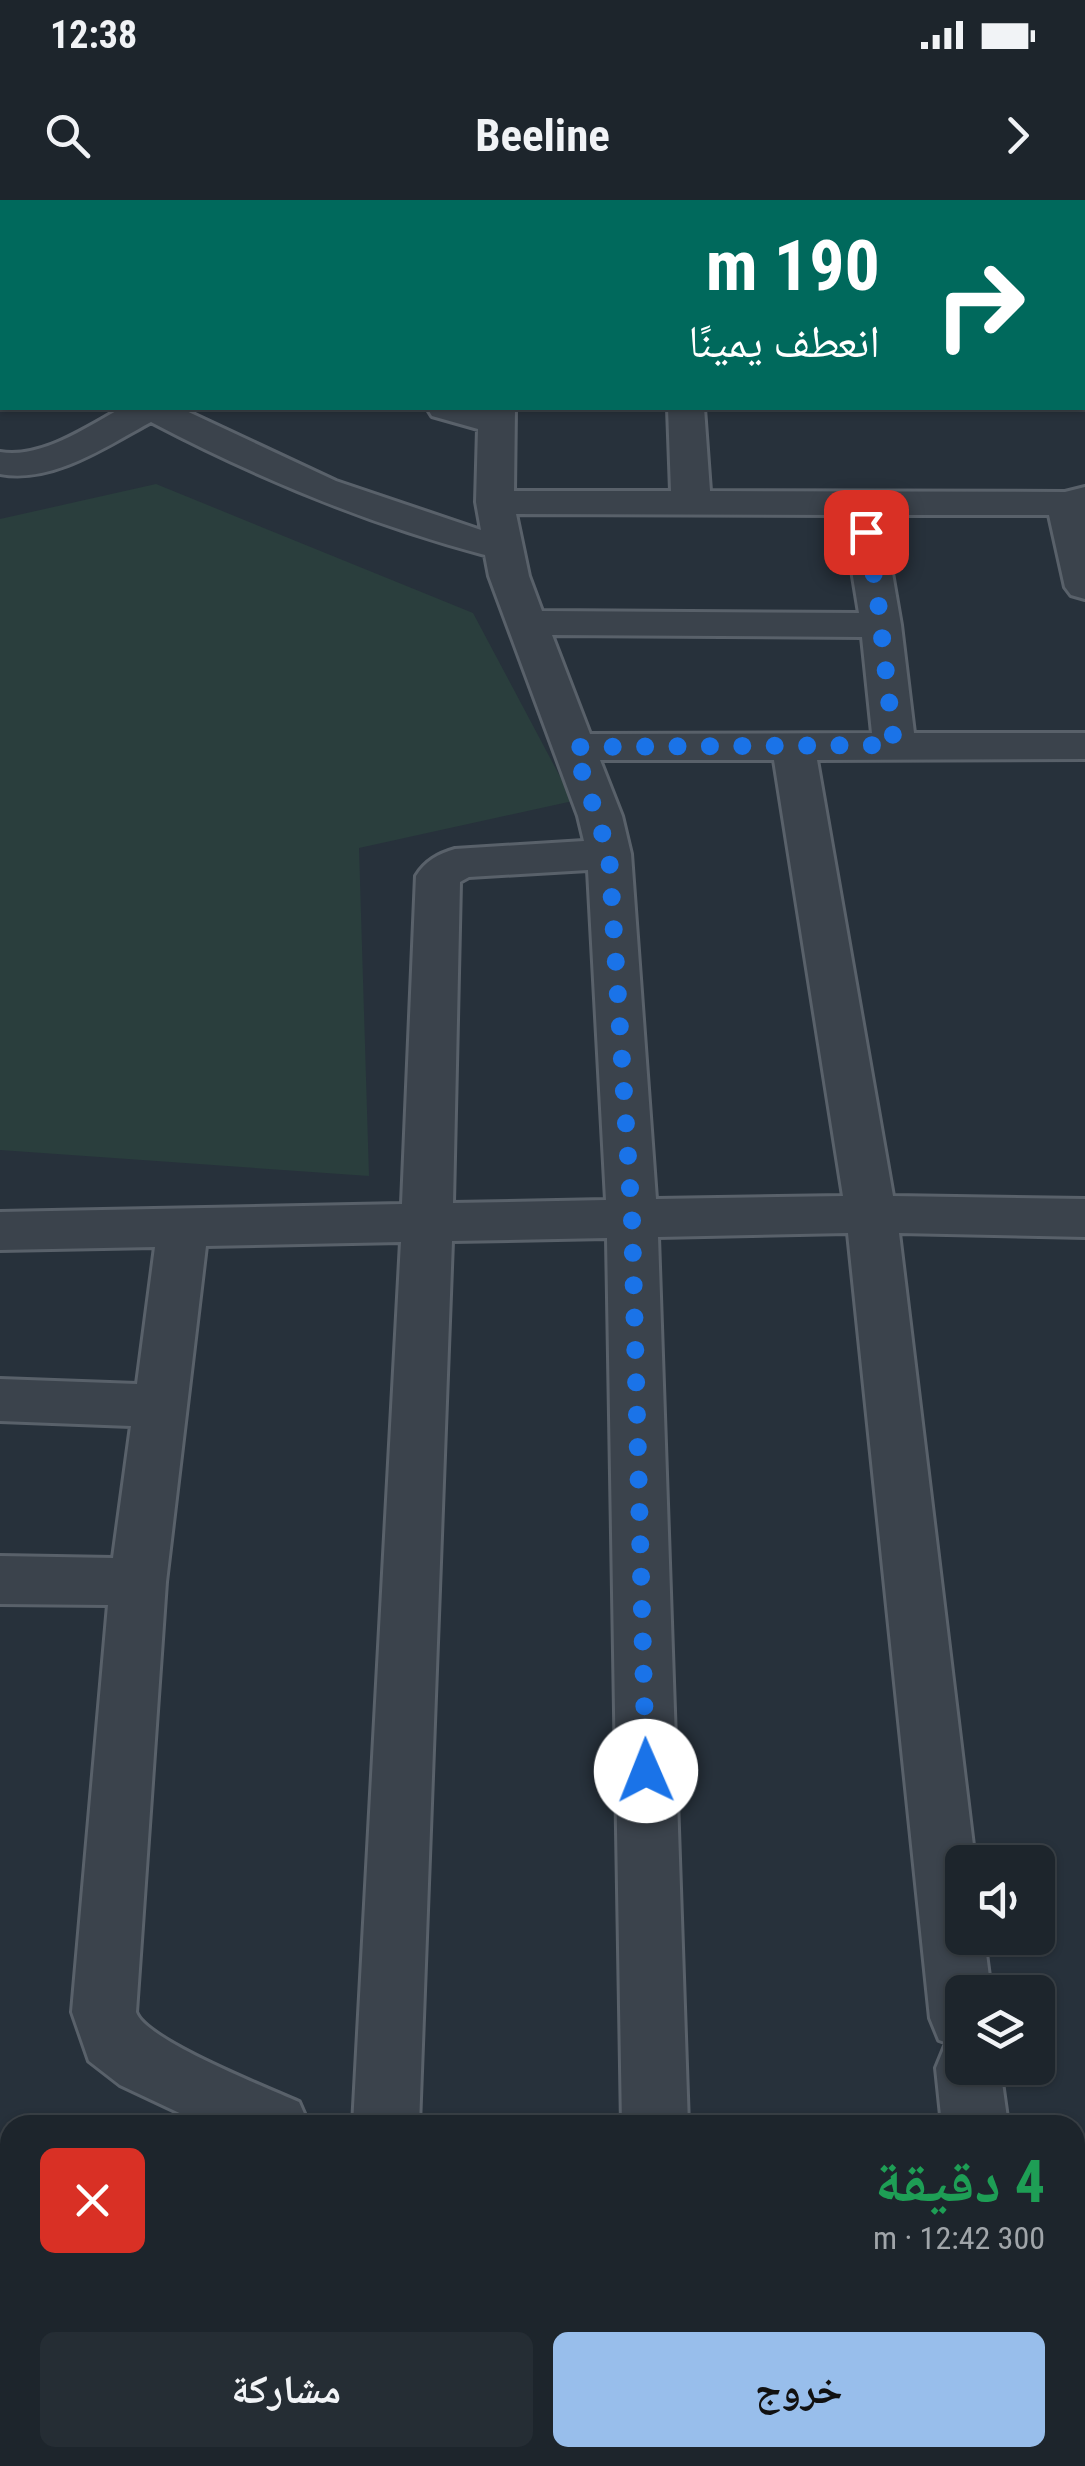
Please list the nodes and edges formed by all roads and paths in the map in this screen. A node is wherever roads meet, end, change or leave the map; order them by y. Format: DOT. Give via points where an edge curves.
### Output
graph roads {
  1 [pos="147,410"];
  2 [pos="155,410"];
  3 [pos="460,410"];
  4 [pos="686,410"];
  5 [pos="496,415"];
  6 [pos="0,463"];
  7 [pos="860,501"];
  8 [pos="690,502"];
  9 [pos="1075,502"];
  10 [pos="498,525"];
  11 [pos="1085,588"];
  12 [pos="527,623"];
  13 [pos="881,625"];
  14 [pos="894,745"];
  15 [pos="1085,746"];
  16 [pos="574,747"];
  17 [pos="793,747"];
  18 [pos="609,854"];
  19 [pos="872,1214"];
  20 [pos="1085,1218"];
  21 [pos="632,1220"];
  22 [pos="427,1224"];
  23 [pos="183,1230"];
  24 [pos="0,1231"];
  25 [pos="0,1400"];
  26 [pos="162,1406"];
  27 [pos="0,1580"];
  28 [pos="138,1582"];
  29 [pos="957,1975"];
  30 [pos="970,2085"];
  31 [pos="255,2115"];
  32 [pos="386,2115"];
  33 [pos="655,2115"];
  34 [pos="974,2115"];
  1 -- 6 [label="street" via="27,466"];
  2 -- 10 [label="street" via="341,498 418,525"];
  3 -- 5 [label="street"];
  4 -- 8 [label="street"];
  5 -- 10 [label="street"];
  7 -- 8 [label="street"];
  7 -- 9 [label="street"];
  7 -- 13 [label="street"];
  8 -- 10 [label="street"];
  9 -- 11 [label="street"];
  10 -- 12 [label="street"];
  12 -- 13 [label="street"];
  12 -- 16 [label="street"];
  13 -- 14 [label="street"];
  14 -- 15 [label="street"];
  14 -- 17 [label="street"];
  16 -- 17 [label="street"];
  16 -- 18 [label="street"];
  17 -- 19 [label="street"];
  18 -- 21 [label="street"];
  18 -- 22 [label="street" via="469,862 438,876"];
  19 -- 20 [label="street"];
  19 -- 21 [label="street"];
  19 -- 29 [label="street"];
  21 -- 22 [label="street"];
  21 -- 33 [label="street"];
  22 -- 23 [label="street"];
  22 -- 32 [label="street"];
  23 -- 24 [label="street"];
  23 -- 26 [label="street"];
  25 -- 26 [label="street"];
  26 -- 28 [label="street"];
  27 -- 28 [label="street"];
  28 -- 31 [label="street" via="104,2012 112,2039 143,2063"];
  30 -- 34 [label="street"];
}
